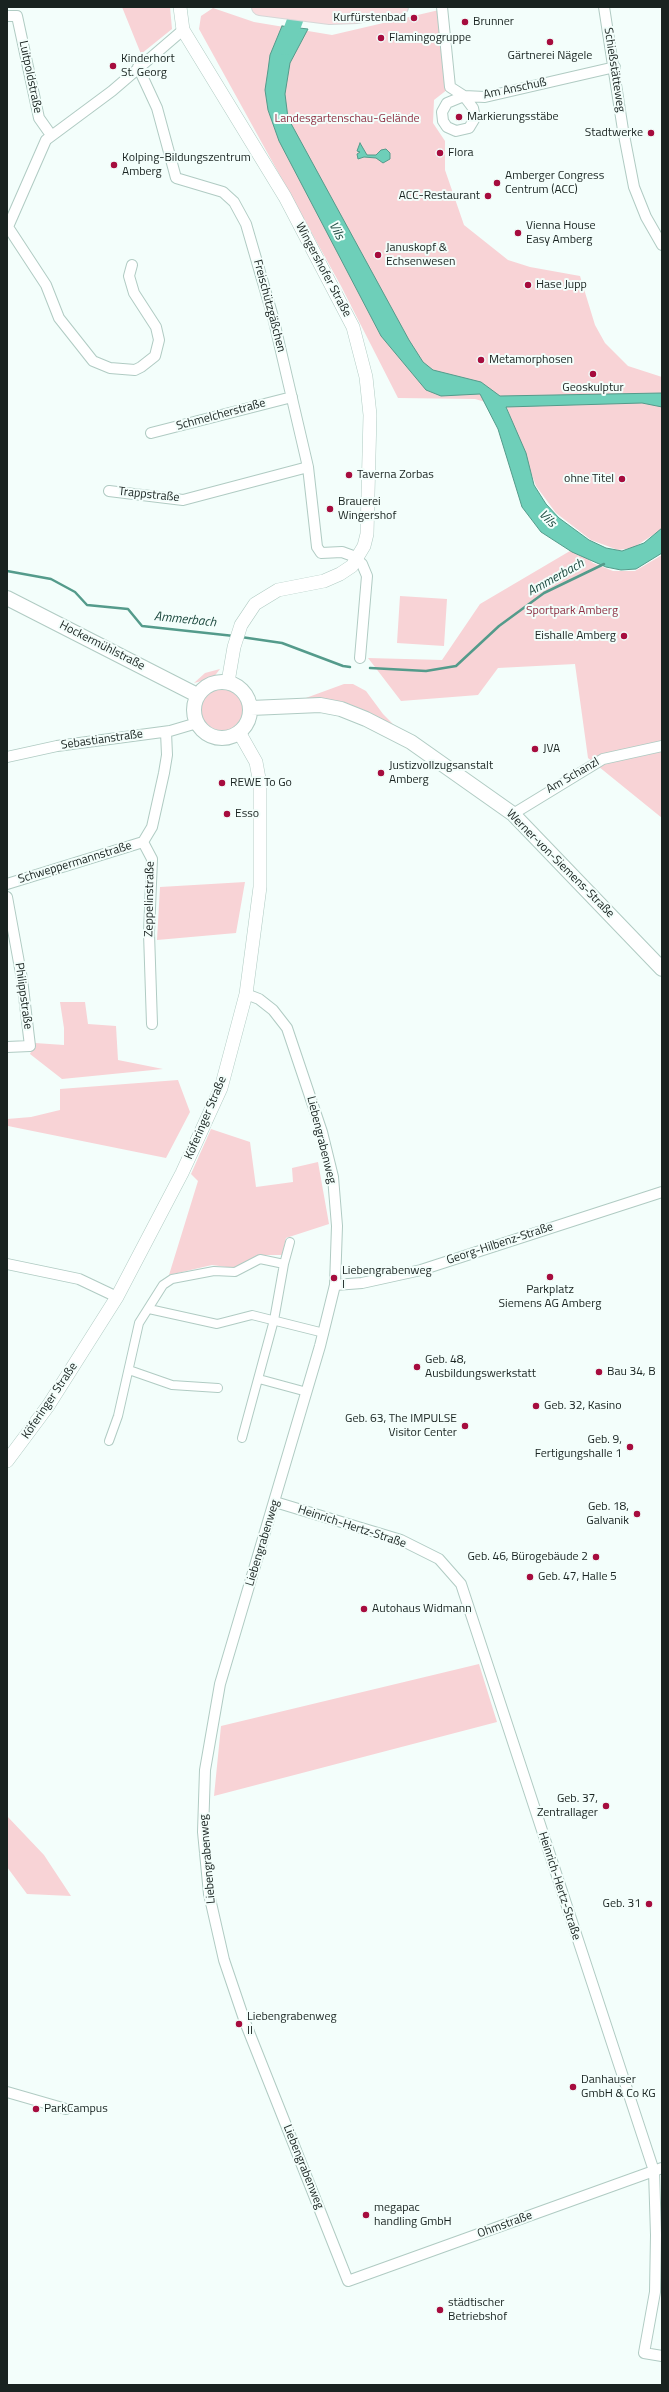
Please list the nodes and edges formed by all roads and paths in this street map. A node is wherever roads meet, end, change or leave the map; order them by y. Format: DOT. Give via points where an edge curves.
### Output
graph roads {
  1 [pos="180,7"];
  2 [pos="400,7"];
  3 [pos="442,7"];
  4 [pos="604,7"];
  5 [pos="267,9"];
  6 [pos="12,16"];
  7 [pos="183,30"];
  8 [pos="615,67"];
  9 [pos="138,68"];
  10 [pos="51,135"];
  11 [pos="7,228"];
  12 [pos="662,245"];
  13 [pos="132,265"];
  14 [pos="292,397"];
  15 [pos="151,433"];
  16 [pos="308,467"];
  17 [pos="109,491"];
  18 [pos="357,559"];
  19 [pos="7,598"];
  20 [pos="360,658"];
  21 [pos="228,682"];
  22 [pos="197,696"];
  23 [pos="250,708"];
  24 [pos="197,723"];
  25 [pos="166,732"];
  26 [pos="239,732"];
  27 [pos="662,746"];
  28 [pos="7,757"];
  29 [pos="513,814"];
  30 [pos="142,842"];
  31 [pos="7,884"];
  32 [pos="7,897"];
  33 [pos="662,969"];
  34 [pos="246,994"];
  35 [pos="152,1024"];
  36 [pos="7,1047"];
  37 [pos="662,1192"];
  38 [pos="290,1242"];
  39 [pos="7,1264"];
  40 [pos="284,1264"];
  41 [pos="335,1285"];
  42 [pos="117,1297"];
  43 [pos="149,1309"];
  44 [pos="274,1320"];
  45 [pos="324,1333"];
  46 [pos="129,1370"];
  47 [pos="259,1379"];
  48 [pos="218,1388"];
  49 [pos="307,1392"];
  50 [pos="242,1438"];
  51 [pos="109,1441"];
  52 [pos="7,1461"];
  53 [pos="275,1502"];
  54 [pos="7,2092"];
  55 [pos="66,2108"];
  56 [pos="658,2170"];
  57 [pos="348,2281"];
  58 [pos="662,2356"];
  1 -- 7 [label="street, Wingershofer Straße"];
  2 -- 5 [label="main road" via="357,15 330,16"];
  3 -- 8 [label="street, Am Anschuß" via="450,86 464,96 485,97"];
  4 -- 8 [label="street, Schießstätteweg"];
  6 -- 10 [label="street, Luitpoldstraße" via="39,118"];
  7 -- 9 [label="street"];
  7 -- 18 [label="street, Wingershofer Straße" via="285,197 353,327 367,382 371,436 367,534"];
  8 -- 12 [label="street, Schießstätteweg" via="634,187 646,217"];
  9 -- 10 [label="street" via="112,91"];
  9 -- 14 [label="street, Freischützgäßchen" via="157,108 176,178 223,192 234,202 246,224 273,317"];
  10 -- 11 [label="street" via="46,140"];
  11 -- 13 [label="street" via="46,285 59,318 93,361 110,368 134,370 141,367 155,356 159,340 156,327 134,294 129,276"];
  14 -- 15 [label="street, Schmelcherstraße"];
  14 -- 16 [label="street, Freischützgäßchen"];
  16 -- 17 [label="street, Trappstraße" via="236,489 183,500"];
  16 -- 18 [label="street, Freischützgäßchen" via="317,547 321,552 342,552"];
  18 -- 20 [label="street" via="367,576"];
  18 -- 21 [label="street, Wingershofer Straße" via="340,574 324,581 278,590 255,604 241,625 234,646"];
  19 -- 22 [label="main road, Hockermühlstraße"];
  21 -- 22 [label="main road" via="207,686"];
  21 -- 23 [label="main road" via="243,691"];
  22 -- 24 [label="main road" via="194,713"];
  23 -- 26 [label="main road" via="246,725"];
  23 -- 29 [label="main road, Werner-von-Siemens-Straße" via="320,705 341,709 366,719 411,742"];
  24 -- 25 [label="street, Sebastianstraße"];
  24 -- 26 [label="main road" via="208,735 217,738 225,738"];
  25 -- 28 [label="street, Sebastianstraße" via="57,746"];
  25 -- 30 [label="street" via="167,755 164,773 152,827"];
  26 -- 34 [label="street, Köferinger Straße" via="256,762 261,806 260,887"];
  27 -- 29 [label="street, Am Schanzl" via="603,759"];
  29 -- 33 [label="main road, Werner-von-Siemens-Straße"];
  30 -- 31 [label="street, Schweppermannstraße"];
  30 -- 35 [label="street, Zeppelinstraße" via="152,859 149,933"];
  32 -- 36 [label="street, Philippstraße" via="22,978 30,1046"];
  34 -- 41 [label="street, Liebengrabenweg" via="259,999 273,1010 287,1028 318,1118 332,1177 337,1226"];
  34 -- 42 [label="street, Köferinger Straße" via="235,1040 214,1106"];
  37 -- 41 [label="street, Georg-Hilbenz-Straße" via="421,1270 362,1283"];
  38 -- 40 [label="street"];
  39 -- 42 [label="street" via="79,1279"];
  40 -- 43 [label="street" via="260,1259 235,1272 214,1271 172,1279 163,1285"];
  40 -- 44 [label="street"];
  41 -- 45 [label="street, Liebengrabenweg"];
  42 -- 52 [label="street, Köferinger Straße" via="48,1406"];
  43 -- 44 [label="street" via="217,1324 252,1315"];
  43 -- 46 [label="street" via="139,1323"];
  44 -- 45 [label="street"];
  44 -- 47 [label="street"];
  45 -- 49 [label="street, Liebengrabenweg"];
  46 -- 48 [label="street" via="172,1385"];
  46 -- 51 [label="street"];
  47 -- 49 [label="street"];
  47 -- 50 [label="street"];
  49 -- 53 [label="street, Liebengrabenweg"];
  53 -- 56 [label="street, Heinrich-Hertz-Straße" via="400,1540 439,1559 461,1584"];
  53 -- 57 [label="street, Liebengrabenweg" via="220,1684 205,1770 203,1832 208,1894 224,1960 245,2022"];
  54 -- 55 [label="street"];
  56 -- 57 [label="street, Ohmstraße"];
  56 -- 58 [label="street, Heinrich-Hertz-Straße" via="656,2292 644,2353"];
}
